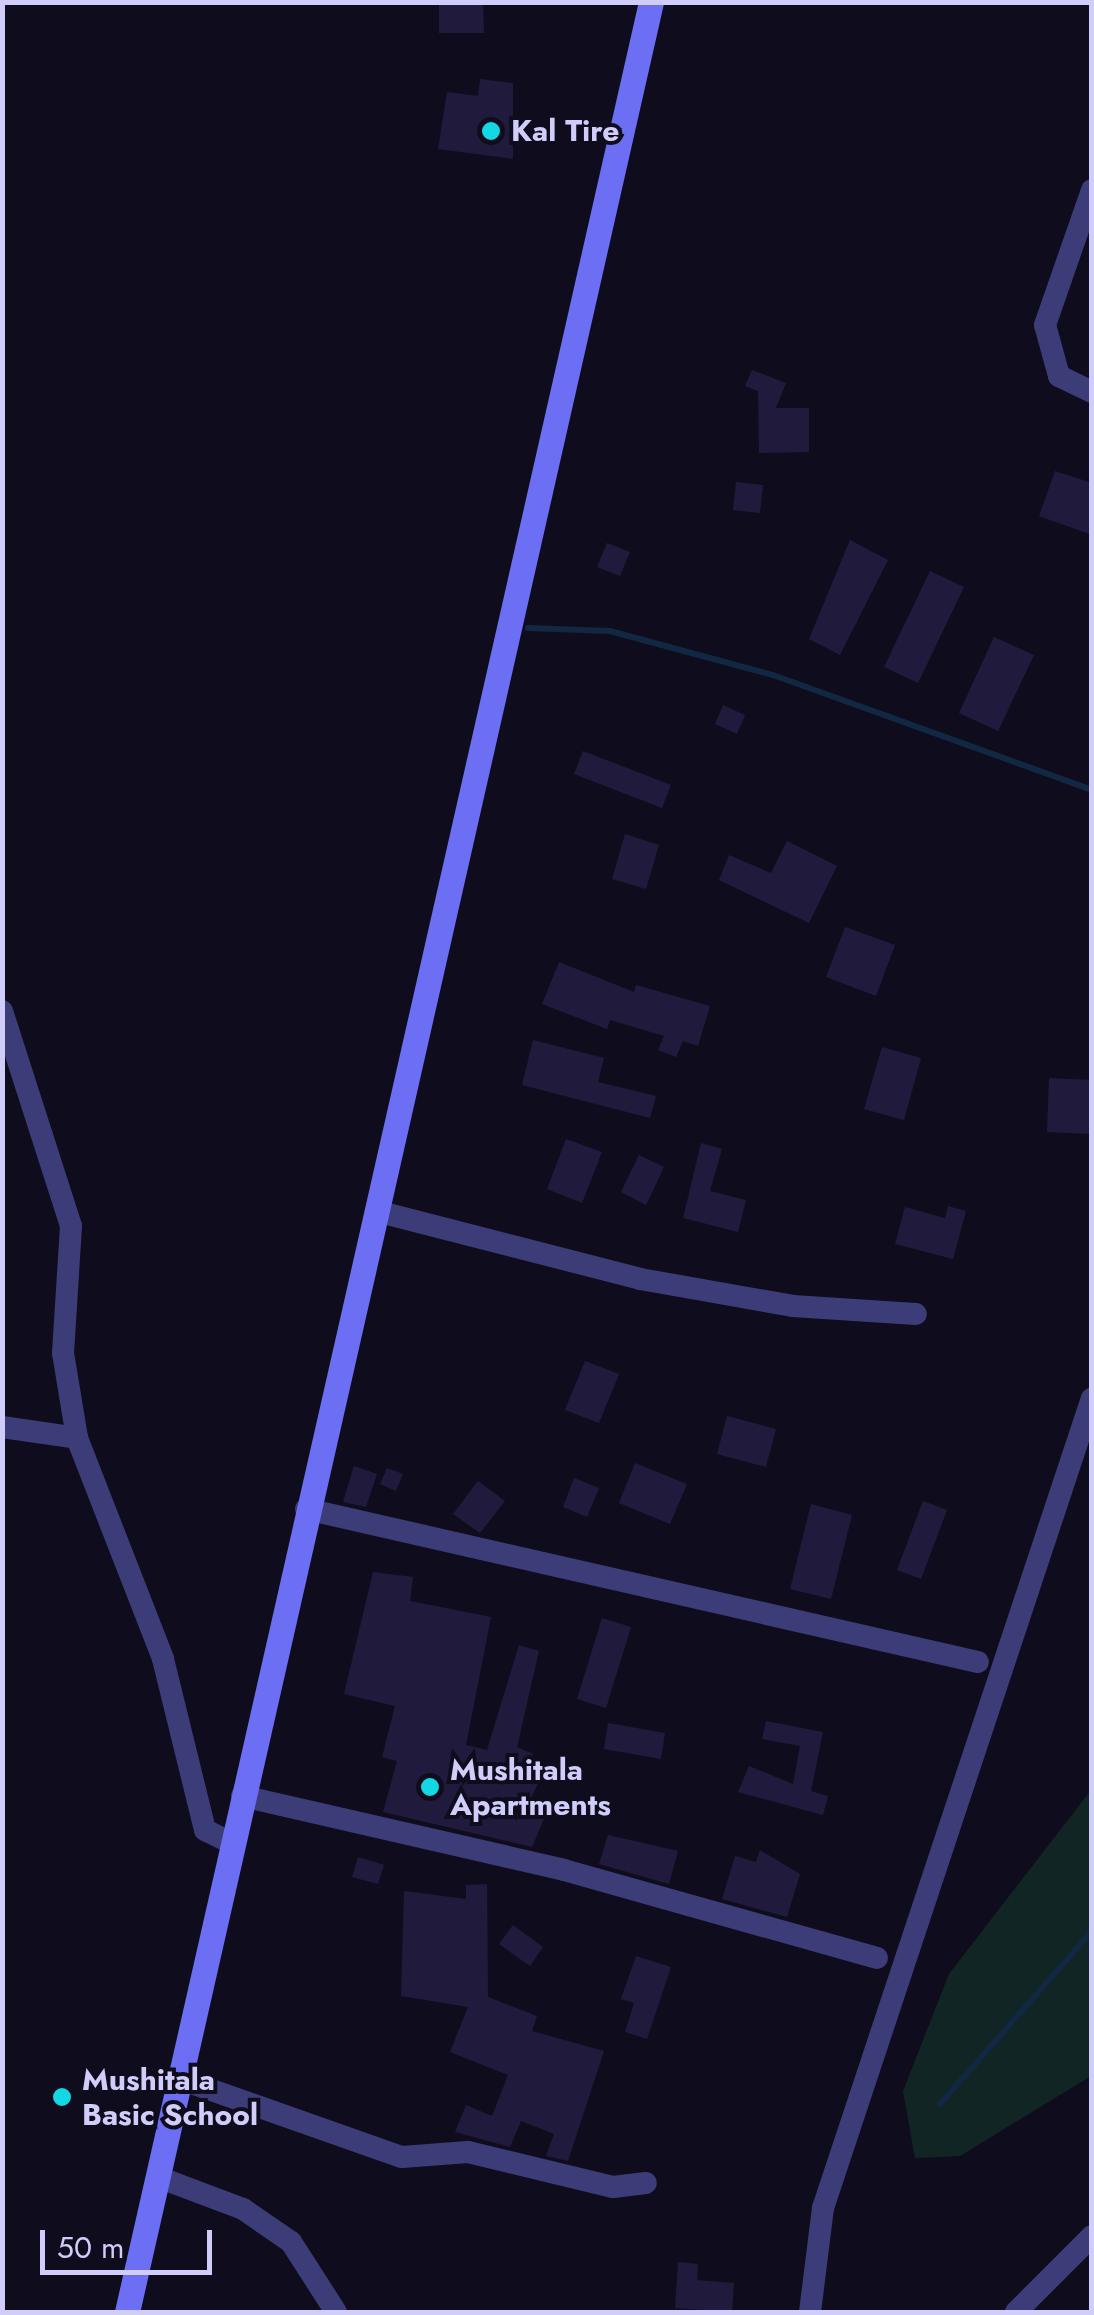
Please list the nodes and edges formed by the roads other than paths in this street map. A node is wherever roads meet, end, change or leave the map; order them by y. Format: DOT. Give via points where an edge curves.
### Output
graph roads {
  1 [pos="651,2"];
  2 [pos="1092,190"];
  3 [pos="1092,392"];
  4 [pos="2,1011"];
  5 [pos="376,1211"];
  6 [pos="916,1314"];
  7 [pos="1091,1399"];
  8 [pos="2,1427"];
  9 [pos="77,1438"];
  10 [pos="306,1509"];
  11 [pos="978,1662"];
  12 [pos="242,1796"];
  13 [pos="230,1842"];
  14 [pos="877,1958"];
  15 [pos="182,2080"];
  16 [pos="158,2177"];
  17 [pos="646,2183"];
  18 [pos="1092,2236"];
  19 [pos="127,2312"];
  20 [pos="336,2312"];
  21 [pos="810,2312"];
  22 [pos="1016,2312"];
  1 -- 5 [label="main road"];
  2 -- 3 [label="street" via="1045,326 1059,376"];
  4 -- 9 [label="street" via="71,1226 63,1353"];
  5 -- 6 [label="street" via="640,1279 793,1306"];
  5 -- 10 [label="main road"];
  7 -- 21 [label="street" via="823,2208"];
  8 -- 9 [label="street"];
  9 -- 13 [label="street" via="163,1659 205,1830"];
  10 -- 11 [label="street"];
  10 -- 12 [label="main road"];
  12 -- 13 [label="main road"];
  12 -- 14 [label="street" via="564,1870"];
  13 -- 15 [label="main road"];
  15 -- 16 [label="main road"];
  15 -- 17 [label="street" via="402,2156 468,2152 613,2187"];
  16 -- 19 [label="main road"];
  16 -- 20 [label="street" via="243,2209 291,2242"];
  18 -- 22 [label="street"];
}
